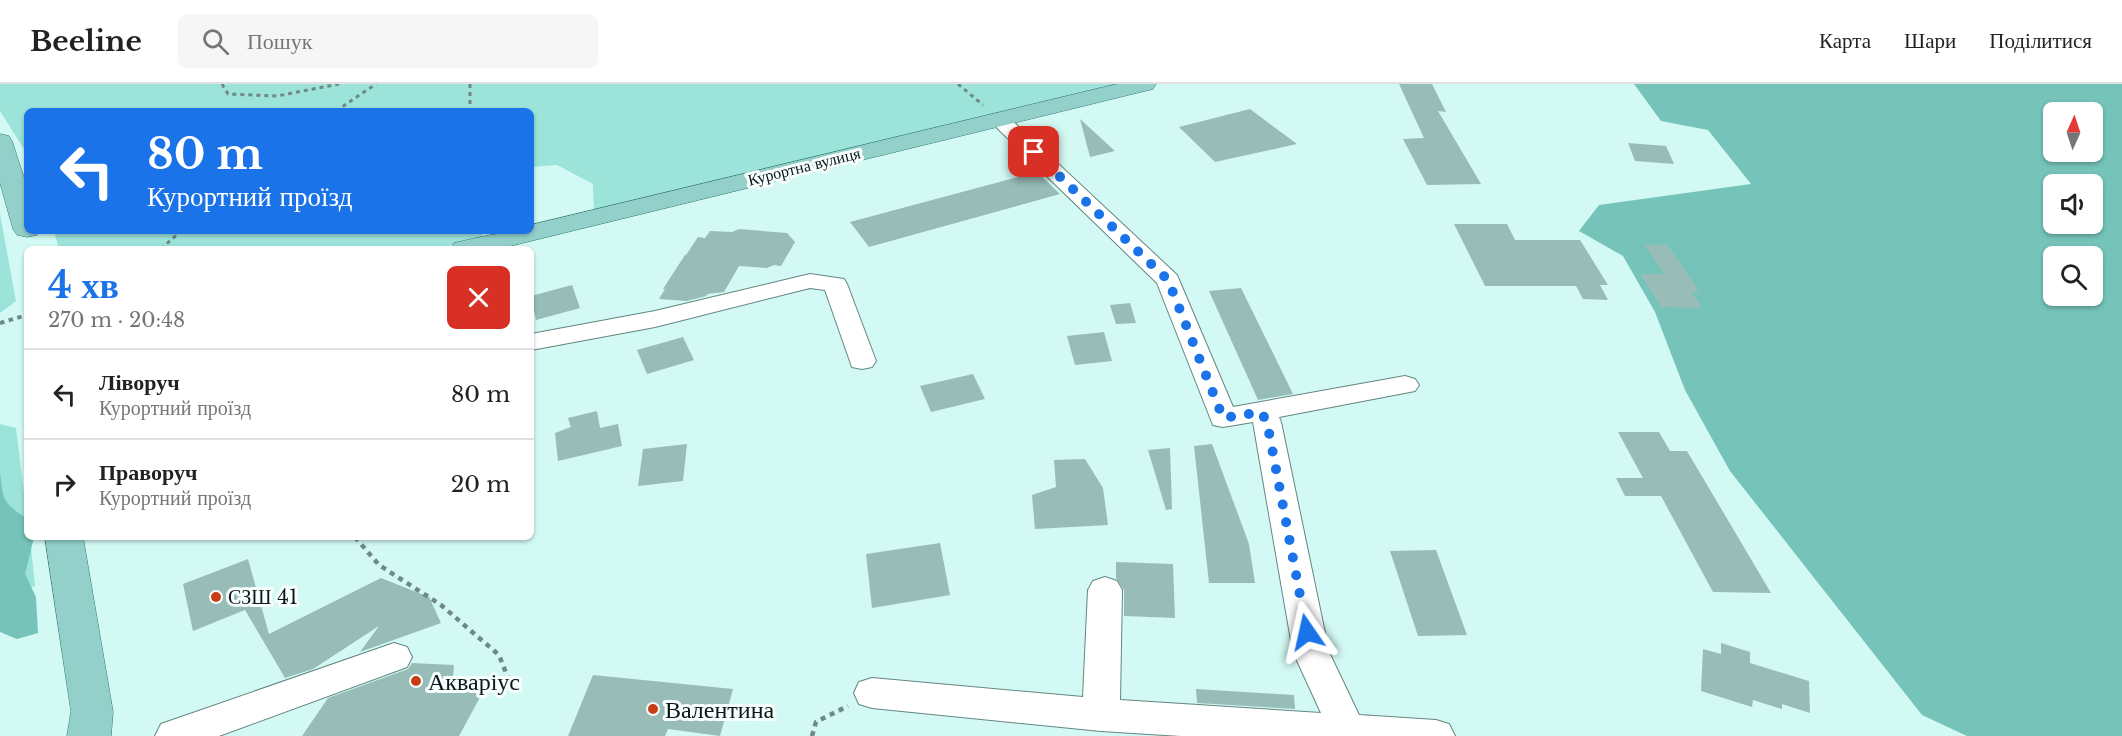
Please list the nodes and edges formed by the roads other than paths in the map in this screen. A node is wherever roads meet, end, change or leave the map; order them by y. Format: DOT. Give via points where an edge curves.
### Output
graph roads {
  1 [pos="1145,84"];
  2 [pos="999,119"];
  3 [pos="0,141"];
  4 [pos="24,220"];
  5 [pos="534,232"];
  6 [pos="526,234"];
  7 [pos="476,246"];
  8 [pos="534,341"];
  9 [pos="862,361"];
  10 [pos="1405,385"];
  11 [pos="1261,412"];
  12 [pos="64,540"];
  13 [pos="1105,590"];
  14 [pos="394,657"];
  15 [pos="872,693"];
  16 [pos="1101,716"];
  17 [pos="1348,731"];
  18 [pos="89,736"];
  19 [pos="174,736"];
  20 [pos="1436,736"];
  1 -- 2 [label="main road, Курортна вулиця"];
  2 -- 5 [label="main road, Курортна вулиця"];
  2 -- 11 [label="street" via="1168,280 1223,418"];
  3 -- 4 [label="main road"];
  6 -- 7 [label="main road, Курортна вулиця"];
  8 -- 9 [label="street" via="655,319 810,281 835,284"];
  10 -- 11 [label="street"];
  11 -- 17 [label="street" via="1267,422 1311,652"];
  12 -- 18 [label="main road" via="93,712"];
  13 -- 16 [label="street"];
  14 -- 19 [label="street"];
  15 -- 16 [label="street"];
  16 -- 17 [label="street"];
  17 -- 20 [label="street"];
}
